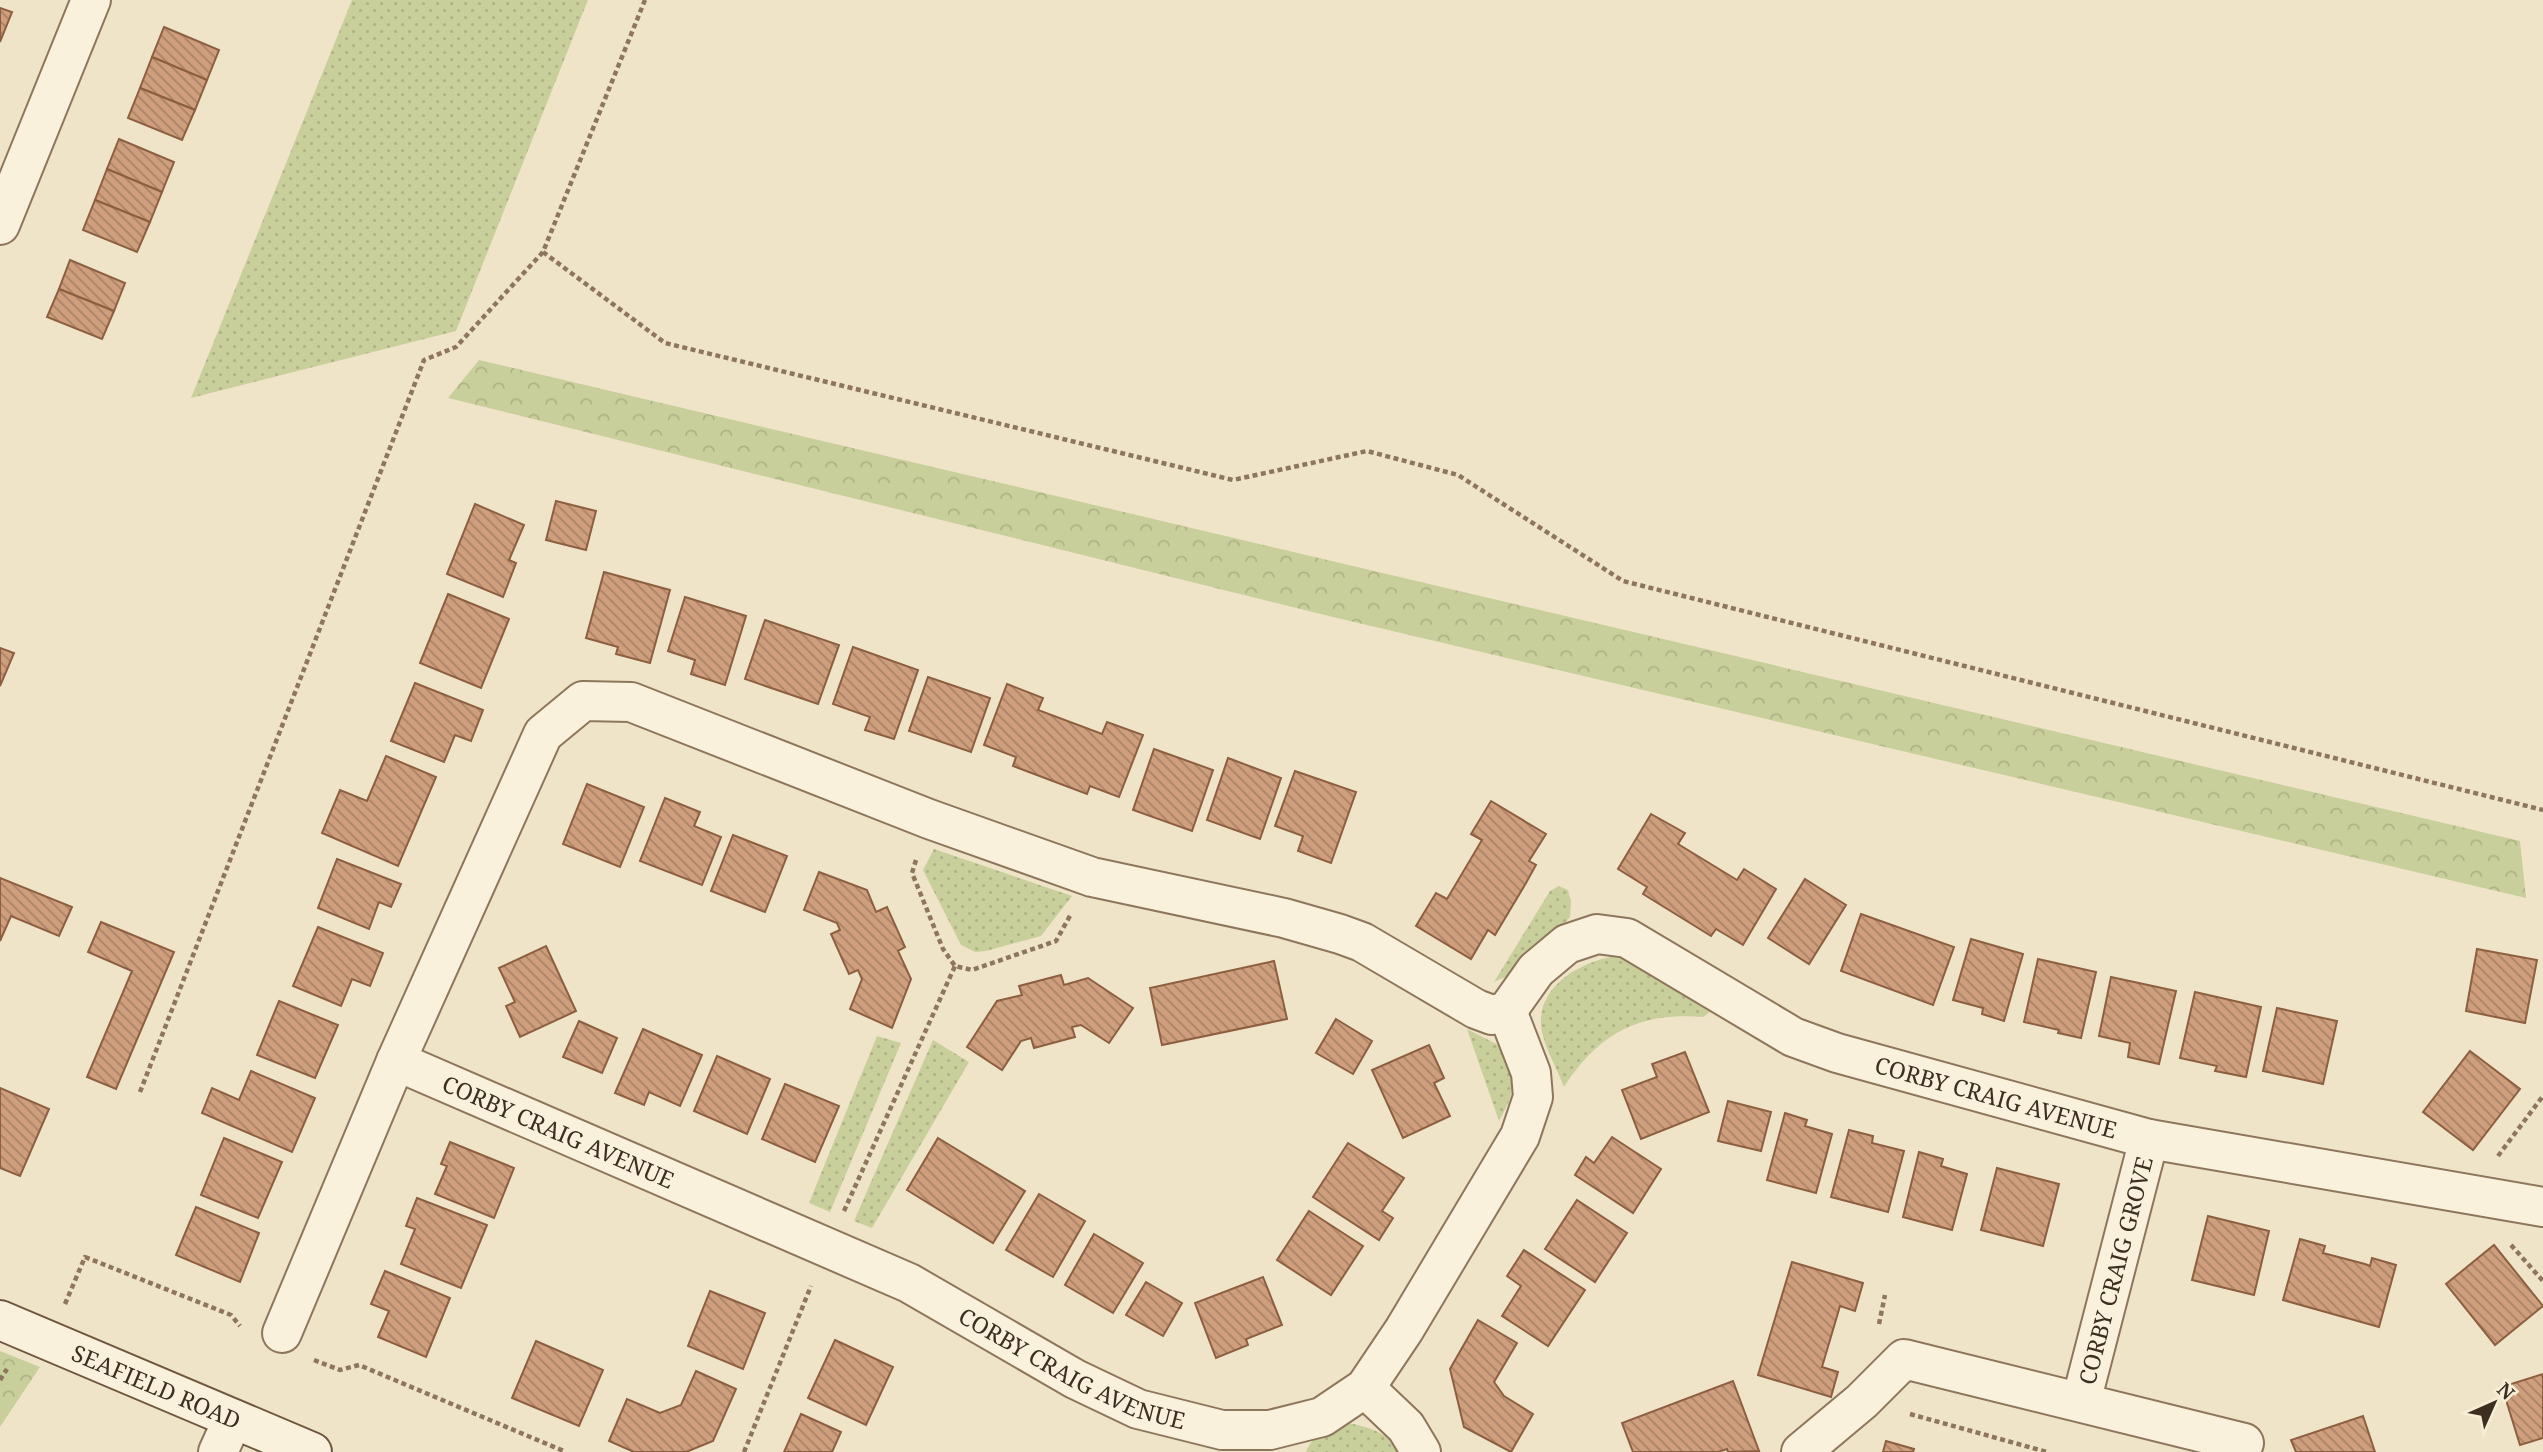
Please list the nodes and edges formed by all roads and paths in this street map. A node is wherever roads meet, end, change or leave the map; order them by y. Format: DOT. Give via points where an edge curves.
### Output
graph roads {
  1 [pos="91,0"];
  2 [pos="645,0"];
  3 [pos="0,225"];
  4 [pos="543,252"];
  5 [pos="2543,810"];
  6 [pos="929,819"];
  7 [pos="1092,877"];
  8 [pos="1507,1011"];
  9 [pos="396,1061"];
  10 [pos="140,1093"];
  11 [pos="2149,1139"];
  12 [pos="2543,1207"];
  13 [pos="0,1320"];
  14 [pos="282,1333"];
  15 [pos="1365,1388"];
  16 [pos="2081,1402"];
  17 [pos="226,1435"];
  18 [pos="1272,1441"];
  19 [pos="2244,1443"];
  20 [pos="312,1452"];
  21 [pos="1421,1452"];
  22 [pos="1801,1452"];
  1 -- 3 [label="street"];
  2 -- 4 [label="path"];
  4 -- 5 [label="path" via="665,343 1233,480 1367,452 1458,475 1623,580"];
  4 -- 10 [label="path" via="456,347 424,360"];
  6 -- 7 [label="street"];
  6 -- 7 [label="path" via="912,873 943,949 955,966 972,970 1056,941"];
  6 -- 9 [label="street" via="631,702 583,701 543,734"];
  7 -- 8 [label="street" via="1340,934 1362,942 1476,1009 1492,1014"];
  8 -- 11 [label="street, CORBY CRAIG AVENUE" via="1536,970 1567,944 1597,934 1627,938 1793,1037"];
  8 -- 15 [label="street, CORBY CRAIG AVENUE" via="1531,1073 1533,1097 1520,1136"];
  9 -- 14 [label="street"];
  9 -- 18 [label="street, CORBY CRAIG AVENUE" via="909,1283 1075,1379 1138,1409"];
  11 -- 12 [label="street, CORBY CRAIG AVENUE"];
  11 -- 16 [label="street, CORBY CRAIG GROVE"];
  13 -- 17 [label="street, SEAFIELD ROAD"];
  15 -- 18 [label="street, CORBY CRAIG AVENUE" via="1322,1417"];
  15 -- 21 [label="street" via="1406,1427"];
  16 -- 19 [label="street, CORBY CRAIG GROVE"];
  16 -- 22 [label="street, CORBY CRAIG GROVE" via="1904,1359"];
  17 -- 20 [label="street, SEAFIELD ROAD"];
}
